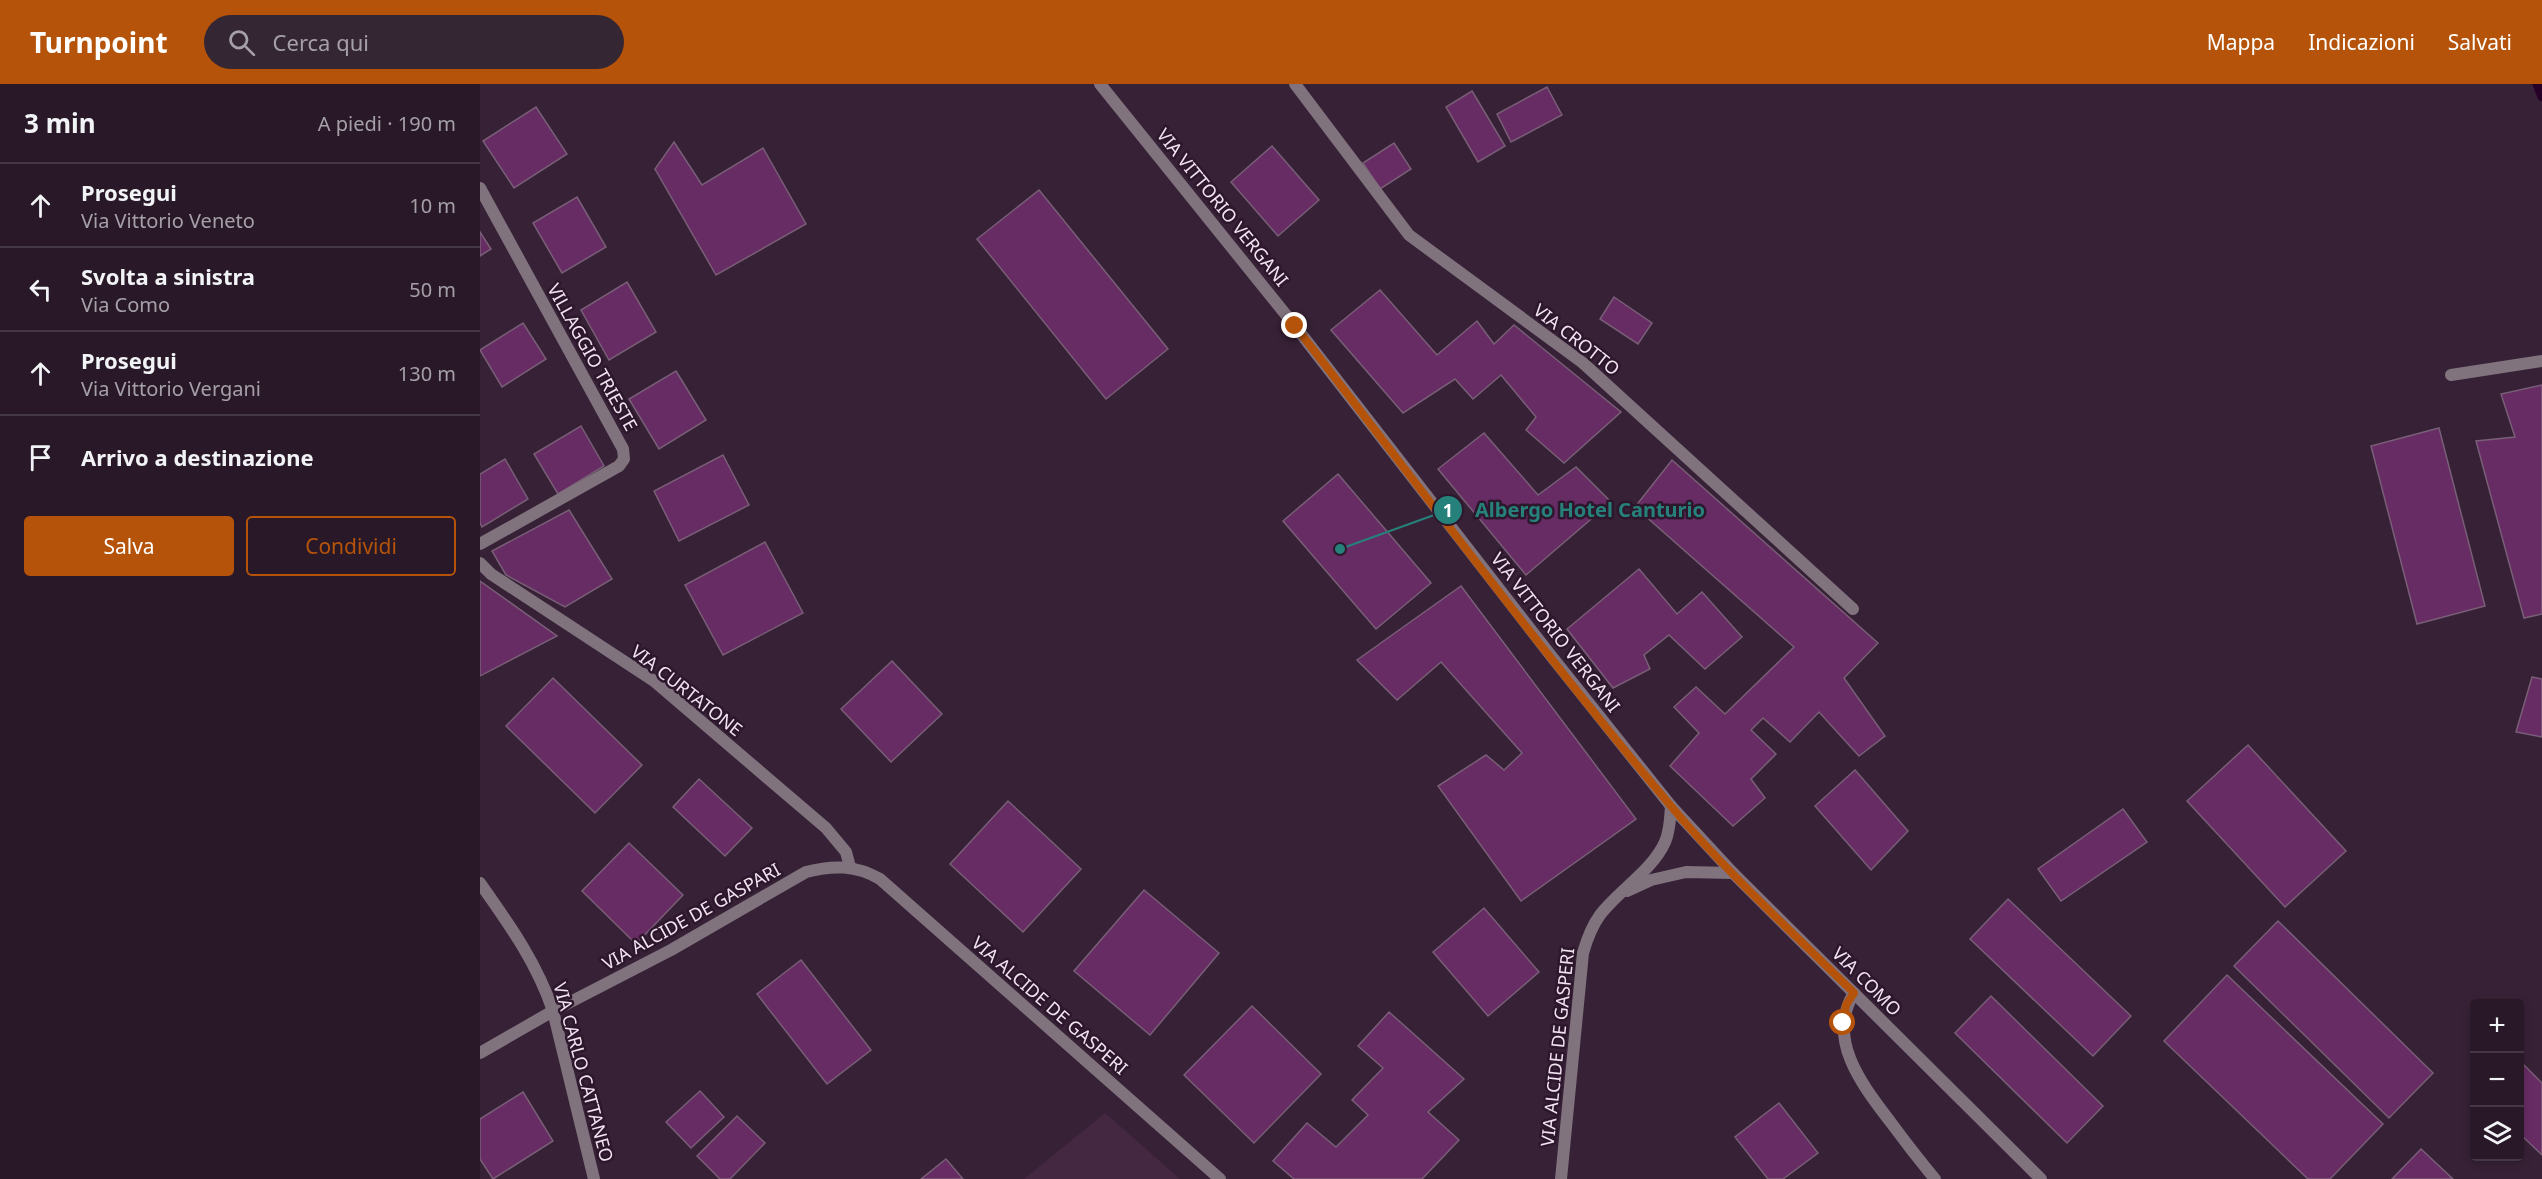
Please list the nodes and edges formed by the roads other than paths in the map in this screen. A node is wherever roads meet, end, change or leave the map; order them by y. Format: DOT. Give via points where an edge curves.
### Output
graph roads {
  1 [pos="1100,84"];
  2 [pos="1295,84"];
  3 [pos="480,188"];
  4 [pos="2542,361"];
  5 [pos="2451,375"];
  6 [pos="480,544"];
  7 [pos="480,563"];
  8 [pos="1853,609"];
  9 [pos="1671,806"];
  10 [pos="850,867"];
  11 [pos="1733,873"];
  12 [pos="480,883"];
  13 [pos="1620,894"];
  14 [pos="1854,993"];
  15 [pos="553,1011"];
  16 [pos="480,1053"];
  17 [pos="594,1179"];
  18 [pos="1220,1179"];
  19 [pos="1561,1179"];
  20 [pos="1935,1179"];
  21 [pos="2041,1179"];
  1 -- 9 [label="street, VIA VITTORIO VERGANI"];
  2 -- 8 [label="street, VIA CROTTO" via="1410,235 1583,363"];
  3 -- 6 [label="street, VILLAGGIO TRIESTE" via="623,449 624,459 619,466"];
  4 -- 5 [label="street"];
  7 -- 10 [label="street, VIA CURTATONE" via="654,681 826,828 846,852"];
  9 -- 11 [label="street, VIA COMO"];
  9 -- 13 [label="street, VIA ALCIDE DE GASPERI" via="1670,828 1664,844"];
  10 -- 15 [label="street, VIA ALCIDE DE GASPARI" via="826,867 806,873"];
  10 -- 18 [label="street, VIA ALCIDE DE GASPERI" via="880,879"];
  11 -- 13 [label="street, VIA ALCIDE DE GASPERI" via="1686,872 1651,880"];
  11 -- 14 [label="street, VIA COMO"];
  12 -- 15 [label="street, VIA CARLO CATTANEO" via="514,930 545,987"];
  13 -- 19 [label="street, VIA ALCIDE DE GASPERI" via="1600,915 1583,952"];
  14 -- 20 [label="street" via="1846,1005 1843,1023 1848,1056 1872,1098"];
  14 -- 21 [label="street, VIA COMO"];
  15 -- 16 [label="street, VIA ALCIDE DE GASPARI"];
  15 -- 17 [label="street, VIA CARLO CATTANEO"];
}
